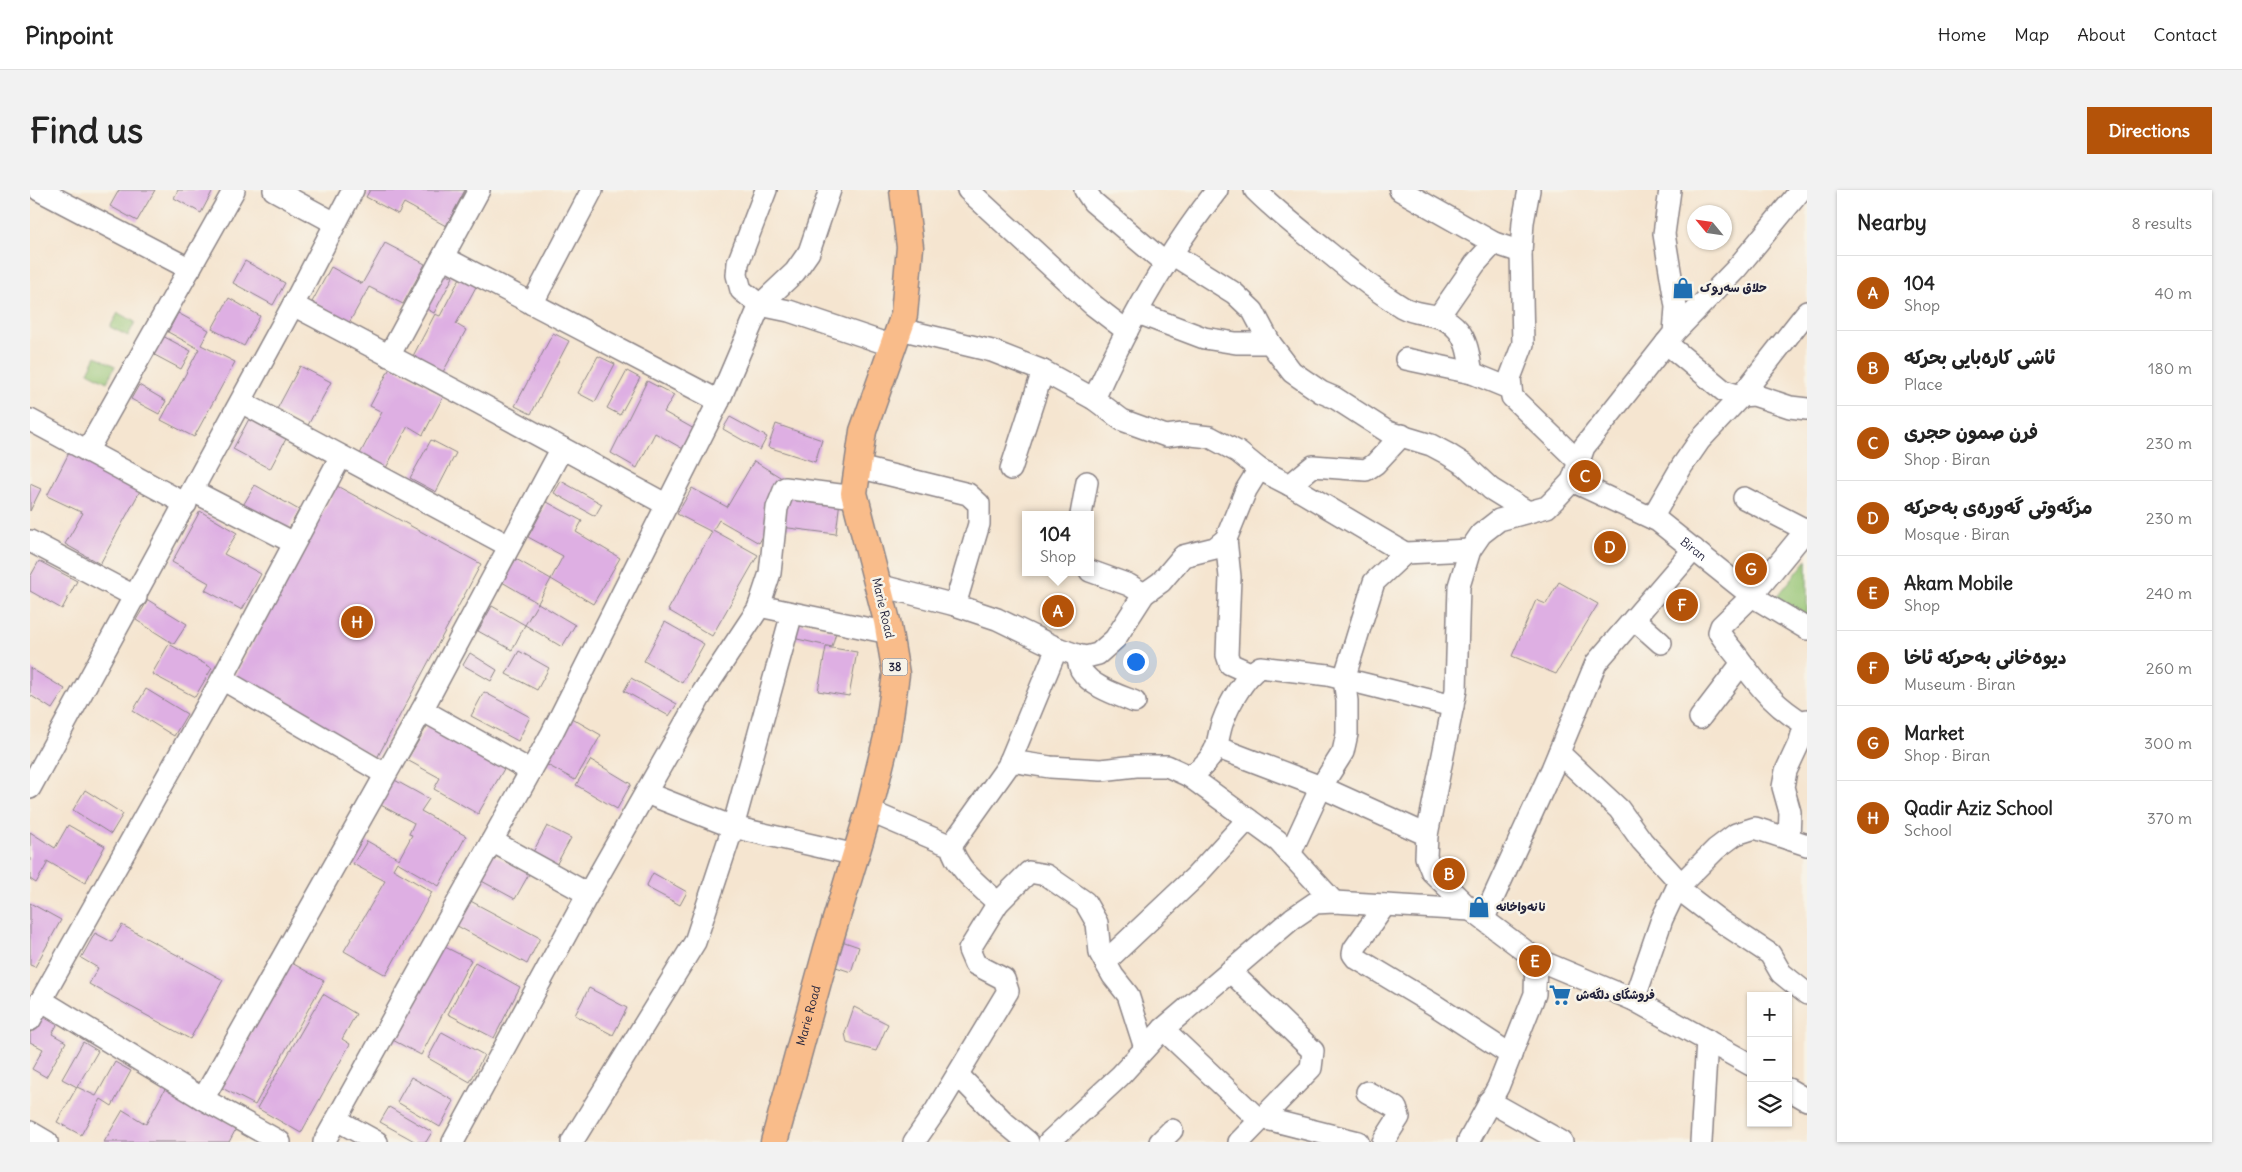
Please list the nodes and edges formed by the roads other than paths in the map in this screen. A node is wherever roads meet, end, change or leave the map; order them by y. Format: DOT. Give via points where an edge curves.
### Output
graph roads {
  1 [pos="39,190"];
  2 [pos="234,190"];
  3 [pos="274,190"];
  4 [pos="353,190"];
  5 [pos="479,190"];
  6 [pos="592,190"];
  7 [pos="766,190"];
  8 [pos="830,190"];
  9 [pos="903,190"];
  10 [pos="968,190"];
  11 [pos="1086,190"];
  12 [pos="1217,190"];
  13 [pos="1255,190"];
  14 [pos="1400,190"];
  15 [pos="1529,190"];
  16 [pos="1670,190"];
  17 [pos="1804,191"];
  18 [pos="335,223"];
  19 [pos="1494,243"];
  20 [pos="1520,252"];
  21 [pos="443,257"];
  22 [pos="1169,258"];
  23 [pos="190,269"];
  24 [pos="532,304"];
  25 [pos="293,305"];
  26 [pos="760,305"];
  27 [pos="1807,312"];
  28 [pos="1138,313"];
  29 [pos="1439,316"];
  30 [pos="1127,332"];
  31 [pos="896,338"];
  32 [pos="1670,338"];
  33 [pos="1270,343"];
  34 [pos="390,356"];
  35 [pos="1406,359"];
  36 [pos="1043,371"];
  37 [pos="1472,373"];
  38 [pos="1511,389"];
  39 [pos="1741,396"];
  40 [pos="1094,399"];
  41 [pos="719,401"];
  42 [pos="241,402"];
  43 [pos="1807,409"];
  44 [pos="30,420"];
  45 [pos="1402,435"];
  46 [pos="562,448"];
  47 [pos="88,451"];
  48 [pos="341,456"];
  49 [pos="858,466"];
  50 [pos="1010,469"];
  51 [pos="1259,469"];
  52 [pos="1576,472"];
  53 [pos="1087,482"];
  54 [pos="1290,485"];
  55 [pos="190,497"];
  56 [pos="855,497"];
  57 [pos="1744,498"];
  58 [pos="666,506"];
  59 [pos="1082,511"];
  60 [pos="1528,512"];
  61 [pos="1652,518"];
  62 [pos="1806,529"];
  63 [pos="1226,539"];
  64 [pos="30,541"];
  65 [pos="294,544"];
  66 [pos="510,546"];
  67 [pos="1694,549"];
  68 [pos="1470,550"];
  69 [pos="1405,554"];
  70 [pos="1094,572"];
  71 [pos="878,585"];
  72 [pos="1144,594"];
  73 [pos="1752,596"];
  74 [pos="136,597"];
  75 [pos="955,605"];
  76 [pos="759,606"];
  77 [pos="792,613"];
  78 [pos="1634,618"];
  79 [pos="1807,629"];
  80 [pos="889,633"];
  81 [pos="1661,642"];
  82 [pos="1057,648"];
  83 [pos="1077,655"];
  84 [pos="1742,664"];
  85 [pos="1250,673"];
  86 [pos="222,679"];
  87 [pos="1344,679"];
  88 [pos="1135,702"];
  89 [pos="1453,706"];
  90 [pos="422,710"];
  91 [pos="1700,718"];
  92 [pos="1806,722"];
  93 [pos="1216,747"];
  94 [pos="1559,753"];
  95 [pos="1010,761"];
  96 [pos="531,771"];
  97 [pos="386,774"];
  98 [pos="1189,776"];
  99 [pos="1321,787"];
  100 [pos="30,788"];
  101 [pos="646,793"];
  102 [pos="869,811"];
  103 [pos="1248,819"];
  104 [pos="733,827"];
  105 [pos="1427,835"];
  106 [pos="492,840"];
  107 [pos="1798,842"];
  108 [pos="951,846"];
  109 [pos="1290,854"];
  110 [pos="856,855"];
  111 [pos="1680,886"];
  112 [pos="588,894"];
  113 [pos="1334,902"];
  114 [pos="998,903"];
  115 [pos="1385,905"];
  116 [pos="1478,914"];
  117 [pos="1536,959"];
  118 [pos="1105,962"];
  119 [pos="1230,971"];
  120 [pos="1807,994"];
  121 [pos="41,1000"];
  122 [pos="1634,1000"];
  123 [pos="30,1020"];
  124 [pos="1163,1028"];
  125 [pos="1706,1040"];
  126 [pos="1145,1048"];
  127 [pos="1510,1055"];
  128 [pos="1747,1063"];
  129 [pos="958,1075"];
  130 [pos="1792,1091"];
  131 [pos="1367,1092"];
  132 [pos="203,1099"];
  133 [pos="1807,1100"];
  134 [pos="1489,1102"];
  135 [pos="1263,1118"];
  136 [pos="336,1120"];
  137 [pos="30,1132"];
  138 [pos="47,1142"];
  139 [pos="280,1142"];
  140 [pos="324,1142"];
  141 [pos="377,1142"];
  142 [pos="453,1142"];
  143 [pos="572,1142"];
  144 [pos="775,1142"];
  145 [pos="914,1142"];
  146 [pos="1028,1142"];
  147 [pos="1049,1142"];
  148 [pos="1239,1142"];
  149 [pos="1358,1142"];
  150 [pos="1383,1142"];
  151 [pos="1468,1142"];
  152 [pos="1562,1142"];
  153 [pos="1701,1142"];
  1 -- 23 [label="street"];
  2 -- 23 [label="street"];
  3 -- 18 [label="street"];
  4 -- 18 [label="street"];
  5 -- 21 [label="street"];
  6 -- 24 [label="street"];
  7 -- 26 [label="street" via="738,263 737,275 741,290"];
  8 -- 26 [label="street" via="809,252 795,272"];
  9 -- 31 [label="main road, Marie Road / 38" via="910,247 904,315"];
  10 -- 30 [label="street" via="1093,305"];
  11 -- 22 [label="street" via="1093,202"];
  12 -- 22 [label="street"];
  13 -- 29 [label="street" via="1384,295 1404,308"];
  14 -- 19 [label="street"];
  15 -- 20 [label="street"];
  16 -- 32 [label="street" via="1664,234 1676,307"];
  17 -- 32 [label="street"];
  18 -- 25 [label="street"];
  19 -- 20 [label="street"];
  19 -- 29 [label="street" via="1475,264"];
  20 -- 38 [label="street" via="1523,344 1510,378"];
  21 -- 24 [label="street"];
  21 -- 34 [label="street"];
  22 -- 28 [label="street"];
  22 -- 33 [label="street" via="1234,293 1253,311"];
  23 -- 47 [label="street"];
  24 -- 41 [label="street"];
  25 -- 34 [label="street"];
  25 -- 42 [label="street"];
  26 -- 31 [label="street"];
  26 -- 41 [label="street"];
  27 -- 39 [label="street"];
  28 -- 30 [label="street"];
  28 -- 33 [label="street" via="1204,338 1236,343"];
  29 -- 37 [label="street" via="1459,331 1467,346"];
  30 -- 40 [label="street"];
  31 -- 36 [label="street" via="992,351"];
  31 -- 49 [label="main road, Marie Road / 38" via="863,430"];
  32 -- 39 [label="street" via="1724,391"];
  32 -- 52 [label="street" via="1584,446"];
  33 -- 45 [label="street" via="1292,372 1388,432"];
  34 -- 46 [label="street"];
  35 -- 37 [label="street"];
  36 -- 40 [label="street"];
  36 -- 50 [label="street"];
  37 -- 38 [label="street"];
  38 -- 52 [label="street, Biran" via="1512,397"];
  39 -- 43 [label="street" via="1754,395"];
  39 -- 61 [label="street" via="1700,440"];
  40 -- 51 [label="street" via="1122,420 1166,436 1210,437 1238,452"];
  41 -- 58 [label="street"];
  42 -- 48 [label="street"];
  42 -- 55 [label="street"];
  44 -- 47 [label="street"];
  45 -- 54 [label="street" via="1366,470 1313,466"];
  45 -- 60 [label="street" via="1446,453 1491,489"];
  46 -- 58 [label="street"];
  46 -- 66 [label="street"];
  47 -- 55 [label="street"];
  48 -- 65 [label="street"];
  48 -- 66 [label="street"];
  49 -- 56 [label="main road, Marie Road / 38"];
  49 -- 75 [label="street" via="968,494 979,504 979,524"];
  51 -- 54 [label="street"];
  51 -- 63 [label="street" via="1246,490"];
  52 -- 60 [label="street" via="1547,507"];
  52 -- 61 [label="street, Biran"];
  53 -- 59 [label="street"];
  54 -- 69 [label="street"];
  55 -- 65 [label="street"];
  55 -- 74 [label="street"];
  56 -- 71 [label="main road, Marie Road / 38"];
  56 -- 76 [label="street" via="784,488 777,508 770,573"];
  57 -- 62 [label="street"];
  58 -- 96 [label="street"];
  60 -- 68 [label="street" via="1499,520 1481,534"];
  61 -- 67 [label="street, Biran"];
  62 -- 73 [label="street"];
  63 -- 72 [label="street" via="1215,548 1183,556 1162,582"];
  63 -- 85 [label="street" via="1230,577 1227,655 1230,664"];
  64 -- 74 [label="street"];
  65 -- 86 [label="street"];
  66 -- 90 [label="street"];
  67 -- 73 [label="street, Biran"];
  67 -- 78 [label="street"];
  68 -- 69 [label="street"];
  68 -- 89 [label="street" via="1459,586"];
  69 -- 87 [label="street" via="1374,582"];
  70 -- 72 [label="street"];
  71 -- 75 [label="street"];
  71 -- 80 [label="main road, Marie Road / 38"];
  72 -- 83 [label="street" via="1115,639 1098,654"];
  73 -- 79 [label="street, Biran"];
  73 -- 84 [label="street" via="1721,626 1719,632"];
  74 -- 100 [label="street"];
  75 -- 82 [label="street" via="997,619"];
  76 -- 77 [label="street"];
  76 -- 101 [label="street" via="703,692"];
  77 -- 80 [label="street"];
  77 -- 104 [label="street"];
  78 -- 81 [label="street"];
  78 -- 94 [label="street" via="1596,663"];
  80 -- 102 [label="main road, Marie Road / 38" via="896,674 887,737"];
  82 -- 83 [label="street"];
  82 -- 95 [label="street"];
  83 -- 88 [label="street" via="1081,670 1092,680"];
  84 -- 91 [label="street"];
  84 -- 92 [label="street" via="1784,713"];
  85 -- 87 [label="street" via="1260,667"];
  85 -- 93 [label="street" via="1222,722"];
  86 -- 97 [label="street"];
  86 -- 121 [label="street"];
  87 -- 89 [label="street"];
  87 -- 99 [label="street" via="1347,734 1342,752"];
  89 -- 105 [label="street"];
  90 -- 96 [label="street"];
  90 -- 97 [label="street"];
  92 -- 107 [label="street" via="1783,787"];
  93 -- 98 [label="street" via="1198,772"];
  93 -- 99 [label="street"];
  94 -- 111 [label="street" via="1619,809"];
  94 -- 116 [label="street"];
  95 -- 98 [label="street" via="1100,770 1167,766"];
  95 -- 108 [label="street"];
  96 -- 106 [label="street"];
  97 -- 132 [label="street"];
  98 -- 103 [label="street"];
  99 -- 105 [label="street"];
  99 -- 109 [label="street"];
  101 -- 104 [label="street"];
  101 -- 112 [label="street"];
  102 -- 108 [label="street"];
  102 -- 110 [label="main road, Marie Road / 38"];
  103 -- 109 [label="street" via="1278,840"];
  103 -- 118 [label="street" via="1196,877"];
  104 -- 110 [label="street"];
  104 -- 143 [label="street" via="695,942"];
  105 -- 116 [label="street" via="1426,857 1432,872"];
  106 -- 112 [label="street"];
  106 -- 136 [label="street"];
  107 -- 111 [label="street" via="1755,828 1736,834 1716,849"];
  108 -- 114 [label="street" via="954,858"];
  109 -- 113 [label="street"];
  110 -- 144 [label="main road, Marie Road / 38"];
  111 -- 120 [label="street" via="1723,923 1770,954 1781,973"];
  111 -- 122 [label="street" via="1662,919"];
  112 -- 142 [label="street"];
  113 -- 115 [label="street"];
  113 -- 119 [label="street" via="1315,903"];
  114 -- 118 [label="street" via="1028,872 1046,874 1085,902 1097,923 1100,953"];
  114 -- 129 [label="street" via="969,950 975,964 1004,979 1008,991"];
  115 -- 116 [label="street"];
  115 -- 127 [label="street" via="1354,949 1356,958"];
  116 -- 117 [label="street"];
  117 -- 122 [label="street"];
  117 -- 127 [label="street" via="1535,994"];
  118 -- 126 [label="street" via="1128,995"];
  119 -- 124 [label="street"];
  119 -- 135 [label="street" via="1312,1051 1311,1068"];
  121 -- 123 [label="street"];
  121 -- 132 [label="street"];
  122 -- 125 [label="street"];
  124 -- 126 [label="street"];
  124 -- 135 [label="street" via="1255,1116"];
  125 -- 128 [label="street"];
  125 -- 153 [label="street"];
  126 -- 147 [label="street" via="1120,1076"];
  127 -- 134 [label="street"];
  129 -- 145 [label="street"];
  129 -- 146 [label="street"];
  130 -- 133 [label="street"];
  131 -- 150 [label="street" via="1396,1108 1399,1117"];
  132 -- 139 [label="street"];
  134 -- 151 [label="street"];
  134 -- 152 [label="street"];
  135 -- 148 [label="street"];
  135 -- 149 [label="street"];
  136 -- 140 [label="street"];
  136 -- 141 [label="street"];
  137 -- 138 [label="street"];
}
